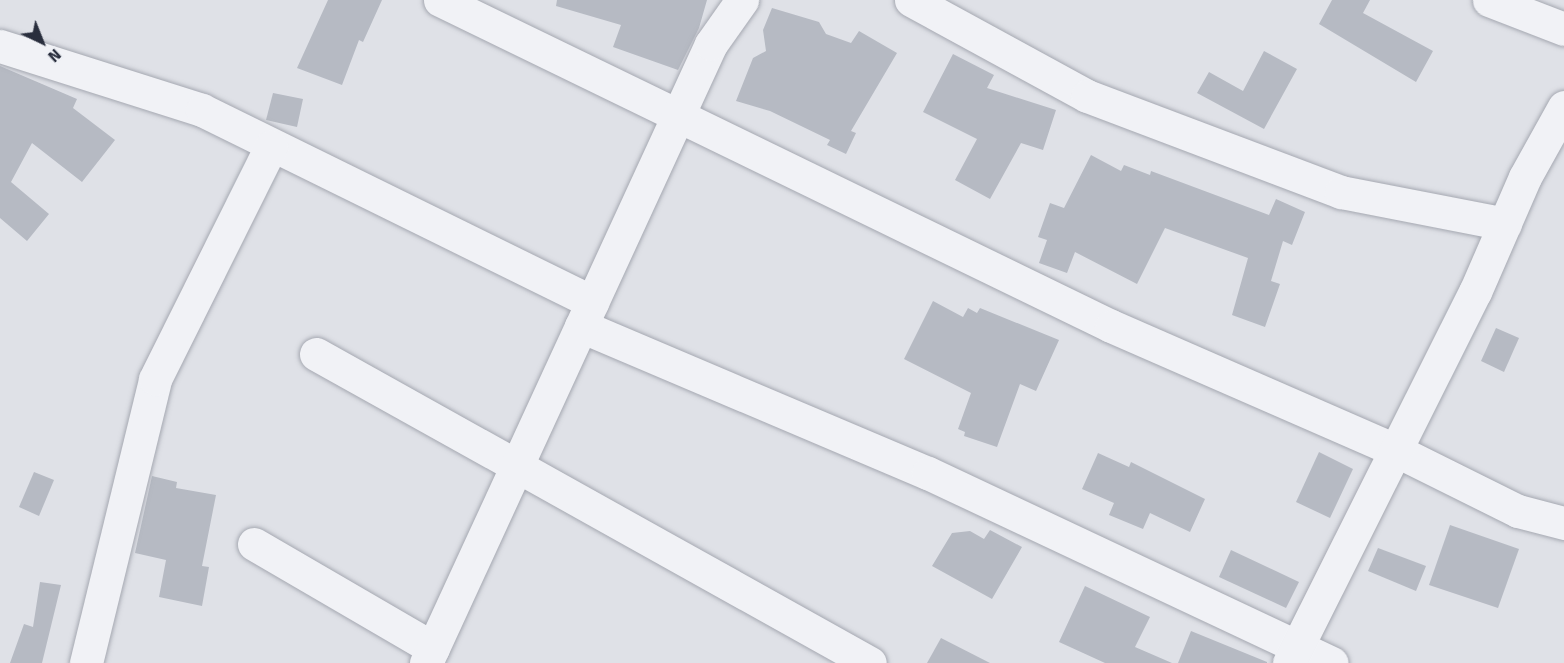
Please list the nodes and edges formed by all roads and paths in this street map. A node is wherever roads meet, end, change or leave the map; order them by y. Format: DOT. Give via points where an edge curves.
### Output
graph roads {
  1 [pos="440,0"];
  2 [pos="742,0"];
  3 [pos="911,0"];
  4 [pos="1489,0"];
  5 [pos="1564,29"];
  6 [pos="0,46"];
  7 [pos="1564,107"];
  8 [pos="679,113"];
  9 [pos="271,147"];
  10 [pos="1505,224"];
  11 [pos="586,314"];
  12 [pos="316,354"];
  13 [pos="1395,450"];
  14 [pos="517,466"];
  15 [pos="1564,523"];
  16 [pos="254,544"];
  17 [pos="1293,655"];
  18 [pos="429,656"];
  19 [pos="86,663"];
  20 [pos="870,663"];
  21 [pos="1332,663"];
  1 -- 8 [label="street"];
  2 -- 8 [label="street" via="711,44"];
  3 -- 10 [label="street" via="1087,96 1308,180 1380,203"];
  4 -- 5 [label="street"];
  6 -- 9 [label="street" via="202,110"];
  7 -- 10 [label="street" via="1525,177"];
  8 -- 11 [label="street"];
  8 -- 13 [label="street" via="1111,326"];
  9 -- 11 [label="street"];
  9 -- 19 [label="street" via="155,379"];
  10 -- 13 [label="street"];
  11 -- 14 [label="street"];
  11 -- 17 [label="street" via="928,473"];
  12 -- 14 [label="street"];
  13 -- 15 [label="street" via="1518,511"];
  13 -- 17 [label="street"];
  14 -- 18 [label="street"];
  14 -- 20 [label="street"];
  16 -- 18 [label="street"];
  17 -- 21 [label="street"];
}
